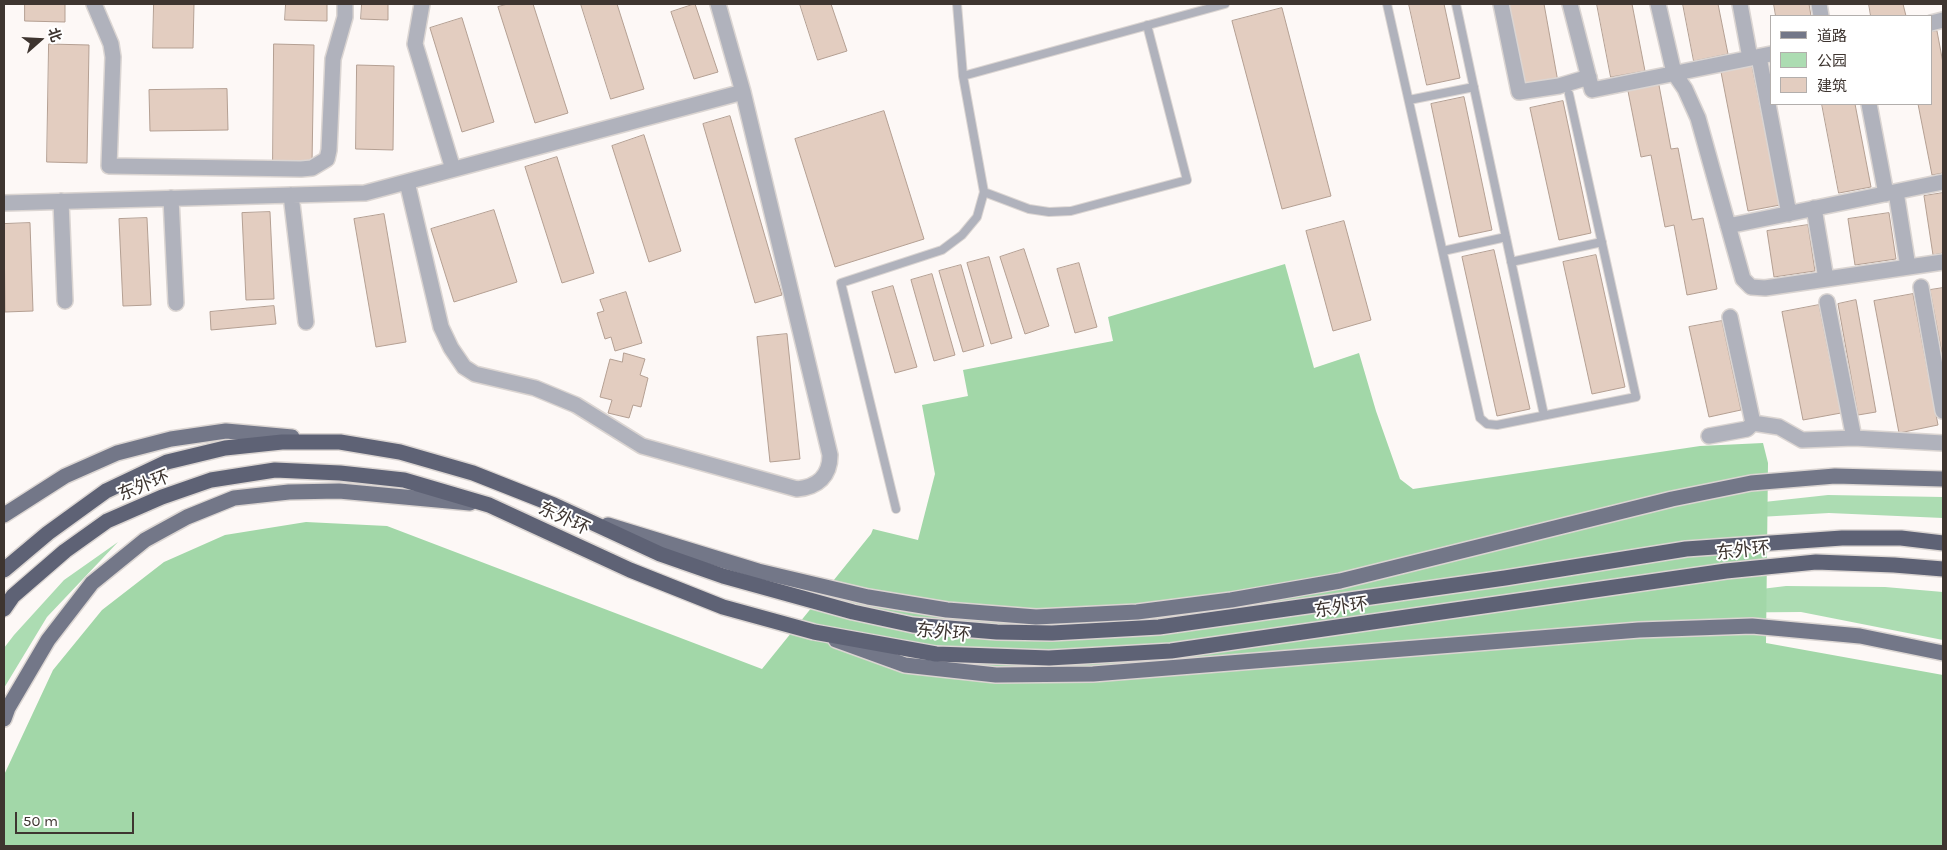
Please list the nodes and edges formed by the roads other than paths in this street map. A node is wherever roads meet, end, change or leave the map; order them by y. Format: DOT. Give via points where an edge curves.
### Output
graph roads {
  1 [pos="94,4"];
  2 [pos="345,4"];
  3 [pos="422,4"];
  4 [pos="718,4"];
  5 [pos="957,4"];
  6 [pos="1225,4"];
  7 [pos="1387,4"];
  8 [pos="1456,4"];
  9 [pos="1501,4"];
  10 [pos="1570,4"];
  11 [pos="1658,4"];
  12 [pos="1740,4"];
  13 [pos="1147,25"];
  14 [pos="1760,56"];
  15 [pos="1674,74"];
  16 [pos="963,76"];
  17 [pos="1589,77"];
  18 [pos="1474,87"];
  19 [pos="743,92"];
  20 [pos="1569,94"];
  21 [pos="1409,100"];
  22 [pos="1869,105"];
  23 [pos="453,169"];
  24 [pos="407,182"];
  25 [pos="1943,182"];
  26 [pos="984,192"];
  27 [pos="1891,193"];
  28 [pos="291,195"];
  29 [pos="171,198"];
  30 [pos="60,201"];
  31 [pos="4,203"];
  32 [pos="1814,208"];
  33 [pos="1789,214"];
  34 [pos="1728,226"];
  35 [pos="1506,237"];
  36 [pos="1602,242"];
  37 [pos="1443,251"];
  38 [pos="1511,262"];
  39 [pos="1943,262"];
  40 [pos="1908,267"];
  41 [pos="1826,279"];
  42 [pos="1921,287"];
  43 [pos="65,301"];
  44 [pos="1827,302"];
  45 [pos="176,303"];
  46 [pos="1730,317"];
  47 [pos="306,322"];
  48 [pos="1943,411"];
  49 [pos="1544,415"];
  50 [pos="1753,423"];
  51 [pos="1709,436"];
  52 [pos="1854,438"];
  53 [pos="340,442"];
  54 [pos="1943,443"];
  55 [pos="1943,479"];
  56 [pos="489,505"];
  57 [pos="896,509"];
  58 [pos="4,515"];
  59 [pos="582,518"];
  60 [pos="1943,543"];
  61 [pos="1943,569"];
  62 [pos="4,570"];
  63 [pos="4,609"];
  64 [pos="814,632"];
  65 [pos="1943,653"];
  66 [pos="4,719"];
  1 -- 2 [label="street" via="113,56 109,166 301,168 312,168 327,159 333,59 345,17"];
  3 -- 23 [label="street" via="415,44"];
  4 -- 19 [label="street"];
  5 -- 16 [label="lane"];
  6 -- 13 [label="lane"];
  7 -- 21 [label="lane"];
  8 -- 18 [label="lane"];
  9 -- 17 [label="street" via="1519,92 1559,86"];
  10 -- 17 [label="street"];
  11 -- 15 [label="street"];
  12 -- 14 [label="street"];
  13 -- 16 [label="lane"];
  13 -- 26 [label="lane" via="1187,180 1056,212 1030,209"];
  14 -- 15 [label="street"];
  14 -- 33 [label="street"];
  15 -- 17 [label="street" via="1592,90"];
  15 -- 34 [label="street" via="1698,118"];
  16 -- 26 [label="lane"];
  18 -- 21 [label="lane"];
  18 -- 35 [label="lane"];
  19 -- 23 [label="street"];
  19 -- 24 [label="street" via="830,455 827,474 812,487 797,489 642,446 576,405 536,388 474,374 464,367 441,327"];
  20 -- 36 [label="lane"];
  21 -- 37 [label="lane"];
  22 -- 27 [label="street"];
  23 -- 24 [label="street"];
  24 -- 28 [label="street" via="365,193"];
  25 -- 27 [label="street"];
  26 -- 57 [label="lane" via="977,216 962,235 942,250 842,283"];
  27 -- 32 [label="street"];
  27 -- 40 [label="street"];
  28 -- 29 [label="street"];
  28 -- 47 [label="street"];
  29 -- 30 [label="street"];
  29 -- 45 [label="street"];
  30 -- 31 [label="street"];
  30 -- 43 [label="street"];
  32 -- 33 [label="street"];
  32 -- 41 [label="street"];
  33 -- 34 [label="street"];
  34 -- 41 [label="street" via="1742,279 1751,287 1766,288"];
  35 -- 37 [label="lane"];
  35 -- 38 [label="lane"];
  36 -- 38 [label="lane"];
  36 -- 49 [label="lane" via="1636,397"];
  37 -- 49 [label="lane" via="1480,418 1486,424 1496,425"];
  38 -- 49 [label="lane"];
  39 -- 40 [label="street"];
  40 -- 41 [label="street"];
  42 -- 48 [label="street"];
  44 -- 52 [label="street"];
  46 -- 50 [label="street"];
  50 -- 51 [label="street" via="1747,429"];
  50 -- 52 [label="street" via="1779,426 1802,440"];
  52 -- 54 [label="street"];
  53 -- 58 [label="main road" via="226,431 171,439 118,454 65,476"];
  53 -- 59 [label="highway, 东外环" via="400,452 473,473"];
  53 -- 62 [label="highway, 东外环" via="282,442 225,448 167,462 106,491"];
  55 -- 59 [label="main road" via="1835,476 1751,483 1672,499 1340,581 1137,612 1036,617 946,610 868,597 758,571"];
  56 -- 63 [label="highway, 东外环" via="404,480 340,473 274,470 211,480 106,522 65,551 14,596"];
  56 -- 64 [label="highway, 东外环" via="630,570 723,607"];
  56 -- 66 [label="main road" via="339,491 289,492 234,498 187,517 145,540 92,583 48,640"];
  59 -- 60 [label="highway, 东外环" via="660,554 723,576 853,612 913,625 996,632 1052,633 1159,627 1686,549 1842,538 1901,538"];
  61 -- 64 [label="highway, 东外环" via="1816,562 1726,571 1171,651 1049,658 936,654"];
  64 -- 65 [label="main road" via="905,665 996,675 1093,674 1639,630 1752,626 1860,636"];
}
